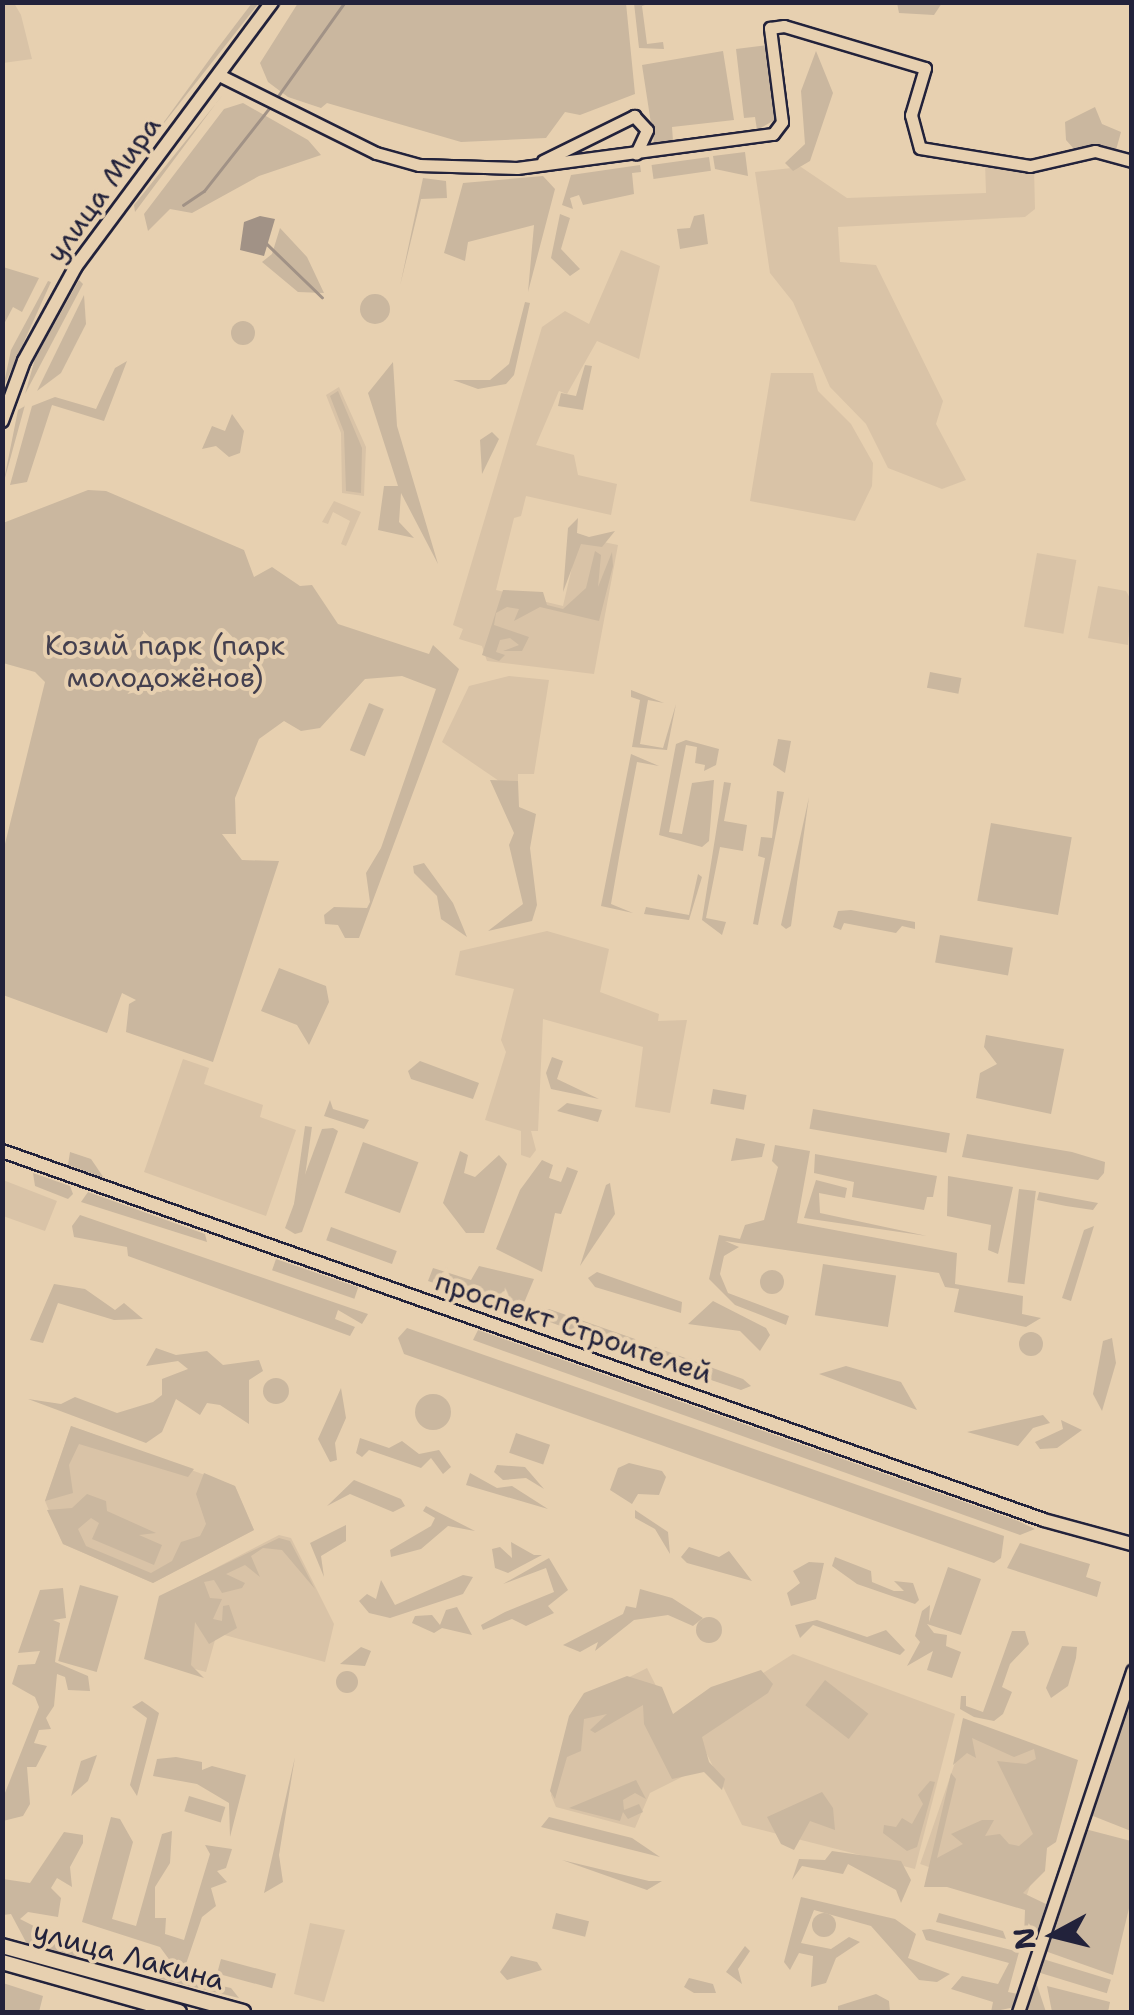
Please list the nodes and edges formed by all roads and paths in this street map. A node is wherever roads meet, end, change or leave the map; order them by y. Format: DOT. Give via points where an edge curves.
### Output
graph roads {
  1 [pos="272,2"];
  2 [pos="219,75"];
  3 [pos="636,154"];
  4 [pos="1132,161"];
  5 [pos="517,168"];
  6 [pos="2,421"];
  7 [pos="2,1152"];
  8 [pos="1129,1544"];
  9 [pos="1132,1671"];
  10 [pos="2,1946"];
  11 [pos="2,1962"];
  12 [pos="180,2012"];
  13 [pos="243,2012"];
  14 [pos="1018,2012"];
  1 -- 2 [label="main road, улица Мира"];
  2 -- 5 [label="street" via="316,126 419,165"];
  2 -- 6 [label="main road, улица Мира" via="72,273 24,361"];
  3 -- 4 [label="street" via="773,134 782,122 770,28 838,38 925,68 912,115 920,148 1030,166 1095,151"];
  3 -- 5 [label="street"];
  3 -- 5 [label="street" via="647,130 642,120 624,116 548,160"];
  7 -- 8 [label="main road, проспект Строителей"];
  9 -- 14 [label="street"];
  10 -- 13 [label="highway, улица Лакина"];
  11 -- 12 [label="highway, улица Лакина"];
}
